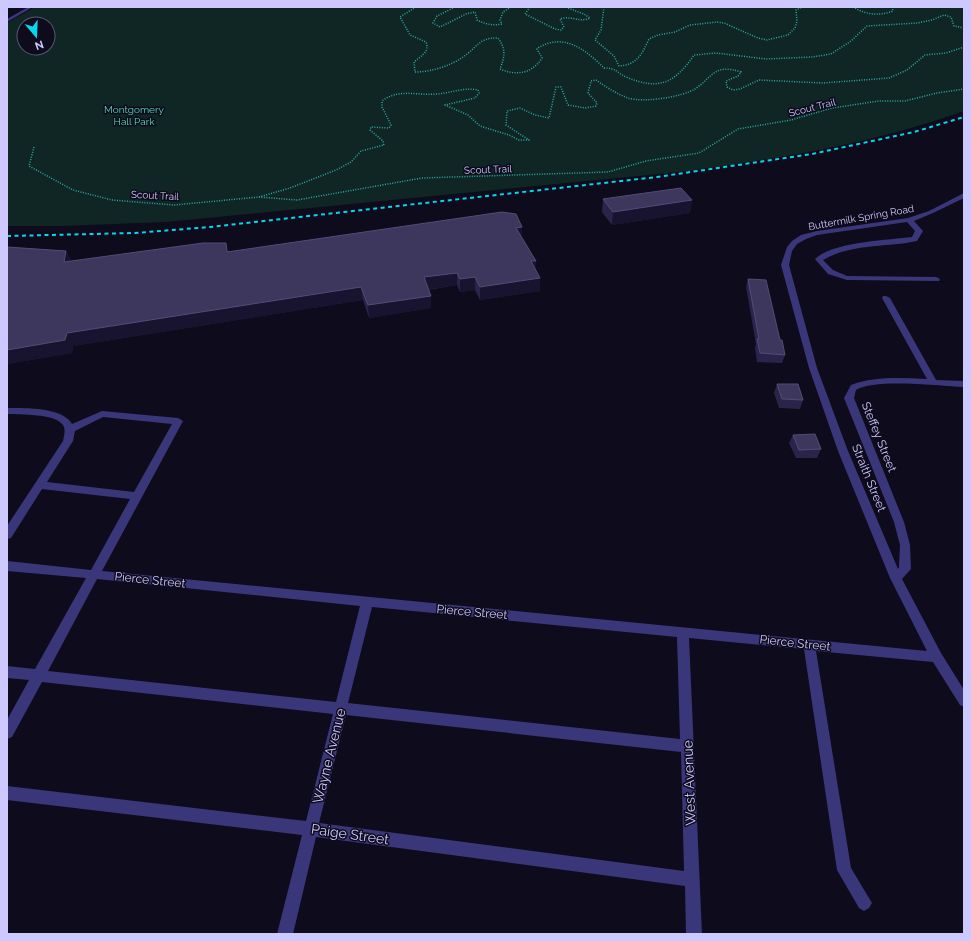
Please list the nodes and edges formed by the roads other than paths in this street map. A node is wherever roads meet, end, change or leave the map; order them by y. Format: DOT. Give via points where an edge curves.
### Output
graph roads {
  1 [pos="32,7"];
  2 [pos="7,20"];
  3 [pos="964,195"];
  4 [pos="909,220"];
  5 [pos="788,252"];
  6 [pos="936,279"];
  7 [pos="886,298"];
  8 [pos="932,383"];
  9 [pos="964,384"];
  10 [pos="7,410"];
  11 [pos="70,429"];
  12 [pos="39,485"];
  13 [pos="138,496"];
  14 [pos="7,536"];
  15 [pos="7,566"];
  16 [pos="94,574"];
  17 [pos="896,578"];
  18 [pos="367,602"];
  19 [pos="683,632"];
  20 [pos="809,644"];
  21 [pos="937,657"];
  22 [pos="7,672"];
  23 [pos="39,675"];
  24 [pos="964,701"];
  25 [pos="341,708"];
  26 [pos="7,733"];
  27 [pos="687,746"];
  28 [pos="7,793"];
  29 [pos="312,829"];
  30 [pos="693,880"];
  31 [pos="864,903"];
  32 [pos="285,934"];
  33 [pos="694,934"];
  1 -- 2 [label="street"];
  3 -- 4 [label="street, Buttermilk Spring Road"];
  4 -- 5 [label="street, Buttermilk Spring Road" via="817,233 796,241"];
  4 -- 6 [label="street" via="919,232 914,239 844,249 826,253 819,259 833,274 847,278"];
  5 -- 17 [label="street, Straith Street" via="787,272 813,368 843,451"];
  7 -- 8 [label="street"];
  8 -- 9 [label="street, Steffey Street"];
  8 -- 17 [label="street, Steffey Street" via="870,383 856,386 850,392 849,398 899,522 905,545 905,569"];
  10 -- 11 [label="street" via="50,414 65,420"];
  11 -- 12 [label="street" via="68,441"];
  11 -- 13 [label="street" via="102,414 178,422"];
  12 -- 13 [label="street"];
  12 -- 14 [label="street"];
  13 -- 16 [label="street"];
  15 -- 16 [label="street, Pierce Street"];
  16 -- 18 [label="street, Pierce Street"];
  16 -- 23 [label="street"];
  17 -- 21 [label="street, Straith Street"];
  18 -- 19 [label="street, Pierce Street"];
  18 -- 25 [label="street, Wayne Avenue"];
  19 -- 20 [label="street, Pierce Street"];
  19 -- 27 [label="street, West Avenue"];
  20 -- 21 [label="street, Pierce Street"];
  20 -- 31 [label="street" via="844,870"];
  21 -- 24 [label="street, Straith Street"];
  22 -- 23 [label="street"];
  23 -- 25 [label="street"];
  23 -- 26 [label="street"];
  25 -- 27 [label="street"];
  25 -- 29 [label="street, Wayne Avenue"];
  27 -- 30 [label="street, West Avenue"];
  28 -- 29 [label="street, Paige Street"];
  29 -- 30 [label="street, Paige Street"];
  29 -- 32 [label="street, Wayne Avenue"];
  30 -- 33 [label="street, West Avenue"];
}
